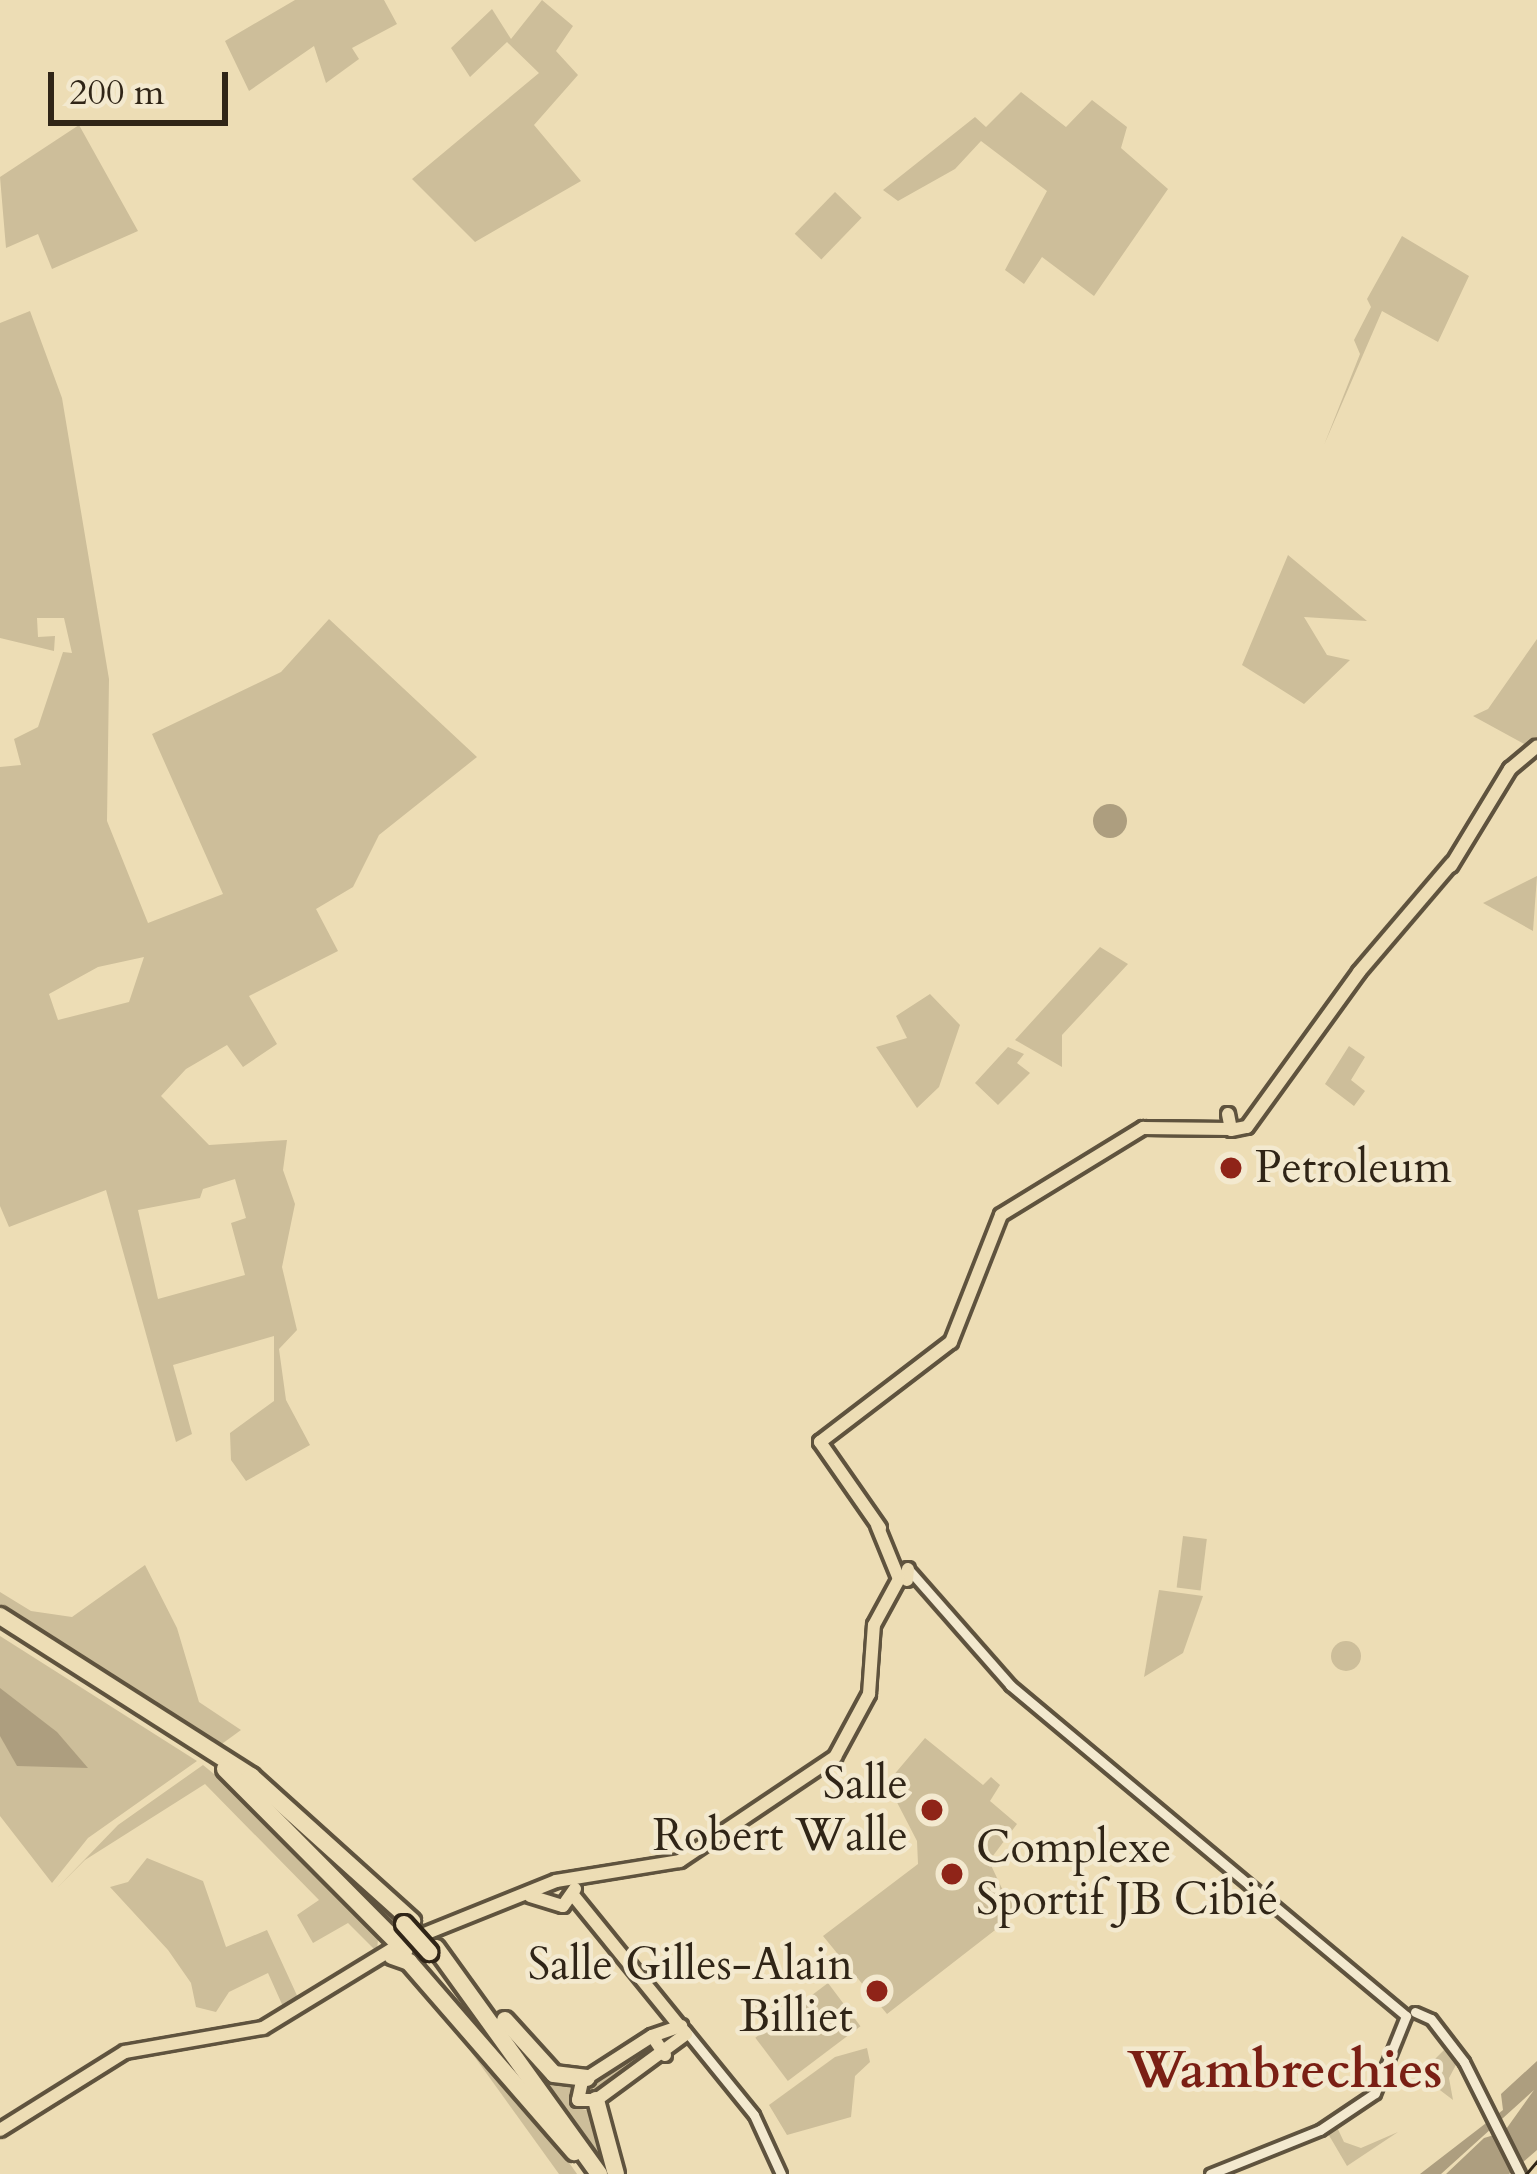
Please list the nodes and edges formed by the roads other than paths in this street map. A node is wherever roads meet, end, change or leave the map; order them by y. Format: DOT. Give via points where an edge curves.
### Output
graph roads {
  1 [pos="1537,746"];
  2 [pos="1284,1079"];
  3 [pos="1233,1117"];
  4 [pos="905,1575"];
  5 [pos="0,1616"];
  6 [pos="0,1626"];
  7 [pos="201,1748"];
  8 [pos="224,1765"];
  9 [pos="607,1874"];
  10 [pos="556,1882"];
  11 [pos="573,1895"];
  12 [pos="556,1904"];
  13 [pos="591,1919"];
  14 [pos="398,1947"];
  15 [pos="437,1954"];
  16 [pos="1408,2011"];
  17 [pos="678,2027"];
  18 [pos="652,2036"];
  19 [pos="680,2045"];
  20 [pos="700,2048"];
  21 [pos="665,2054"];
  22 [pos="586,2078"];
  23 [pos="596,2100"];
  24 [pos="0,2130"];
  25 [pos="574,2152"];
  26 [pos="589,2174"];
  27 [pos="599,2174"];
  28 [pos="616,2174"];
  29 [pos="781,2174"];
  30 [pos="1210,2174"];
  31 [pos="1520,2174"];
  1 -- 2 [label="main road" via="1510,770 1426,903 1372,957"];
  2 -- 3 [label="main road"];
  2 -- 3 [label="main road" via="1243,1131"];
  3 -- 4 [label="main road" via="1140,1129 1007,1209 951,1342 828,1445"];
  4 -- 9 [label="main road" via="873,1628 871,1690 836,1757 683,1860"];
  4 -- 16 [label="street" via="932,1593 1010,1685"];
  5 -- 7 [label="highway"];
  6 -- 7 [label="highway"];
  7 -- 8 [label="highway"];
  8 -- 14 [label="highway"];
  8 -- 14 [label="highway" via="333,1843"];
  9 -- 10 [label="main road"];
  9 -- 11 [label="main road" via="584,1879"];
  10 -- 11 [label="main road"];
  10 -- 12 [label="main road"];
  10 -- 14 [label="main road"];
  11 -- 12 [label="main road"];
  11 -- 13 [label="main road"];
  12 -- 13 [label="main road"];
  12 -- 14 [label="main road" via="523,1897"];
  13 -- 17 [label="main road"];
  14 -- 15 [label="highway, bridge"];
  14 -- 24 [label="main road" via="258,2030 125,2052"];
  14 -- 25 [label="highway"];
  15 -- 22 [label="highway" via="550,2071"];
  15 -- 25 [label="highway"];
  15 -- 27 [label="highway"];
  16 -- 30 [label="street" via="1375,2093 1312,2133"];
  16 -- 31 [label="street" via="1433,2021"];
  17 -- 18 [label="main road"];
  17 -- 19 [label="main road"];
  17 -- 20 [label="street"];
  18 -- 21 [label="main road"];
  18 -- 22 [label="main road"];
  19 -- 20 [label="street"];
  19 -- 21 [label="main road"];
  20 -- 29 [label="street" via="757,2120"];
  21 -- 23 [label="main road"];
  22 -- 23 [label="main road" via="576,2097"];
  23 -- 28 [label="highway"];
  25 -- 26 [label="highway"];
}
